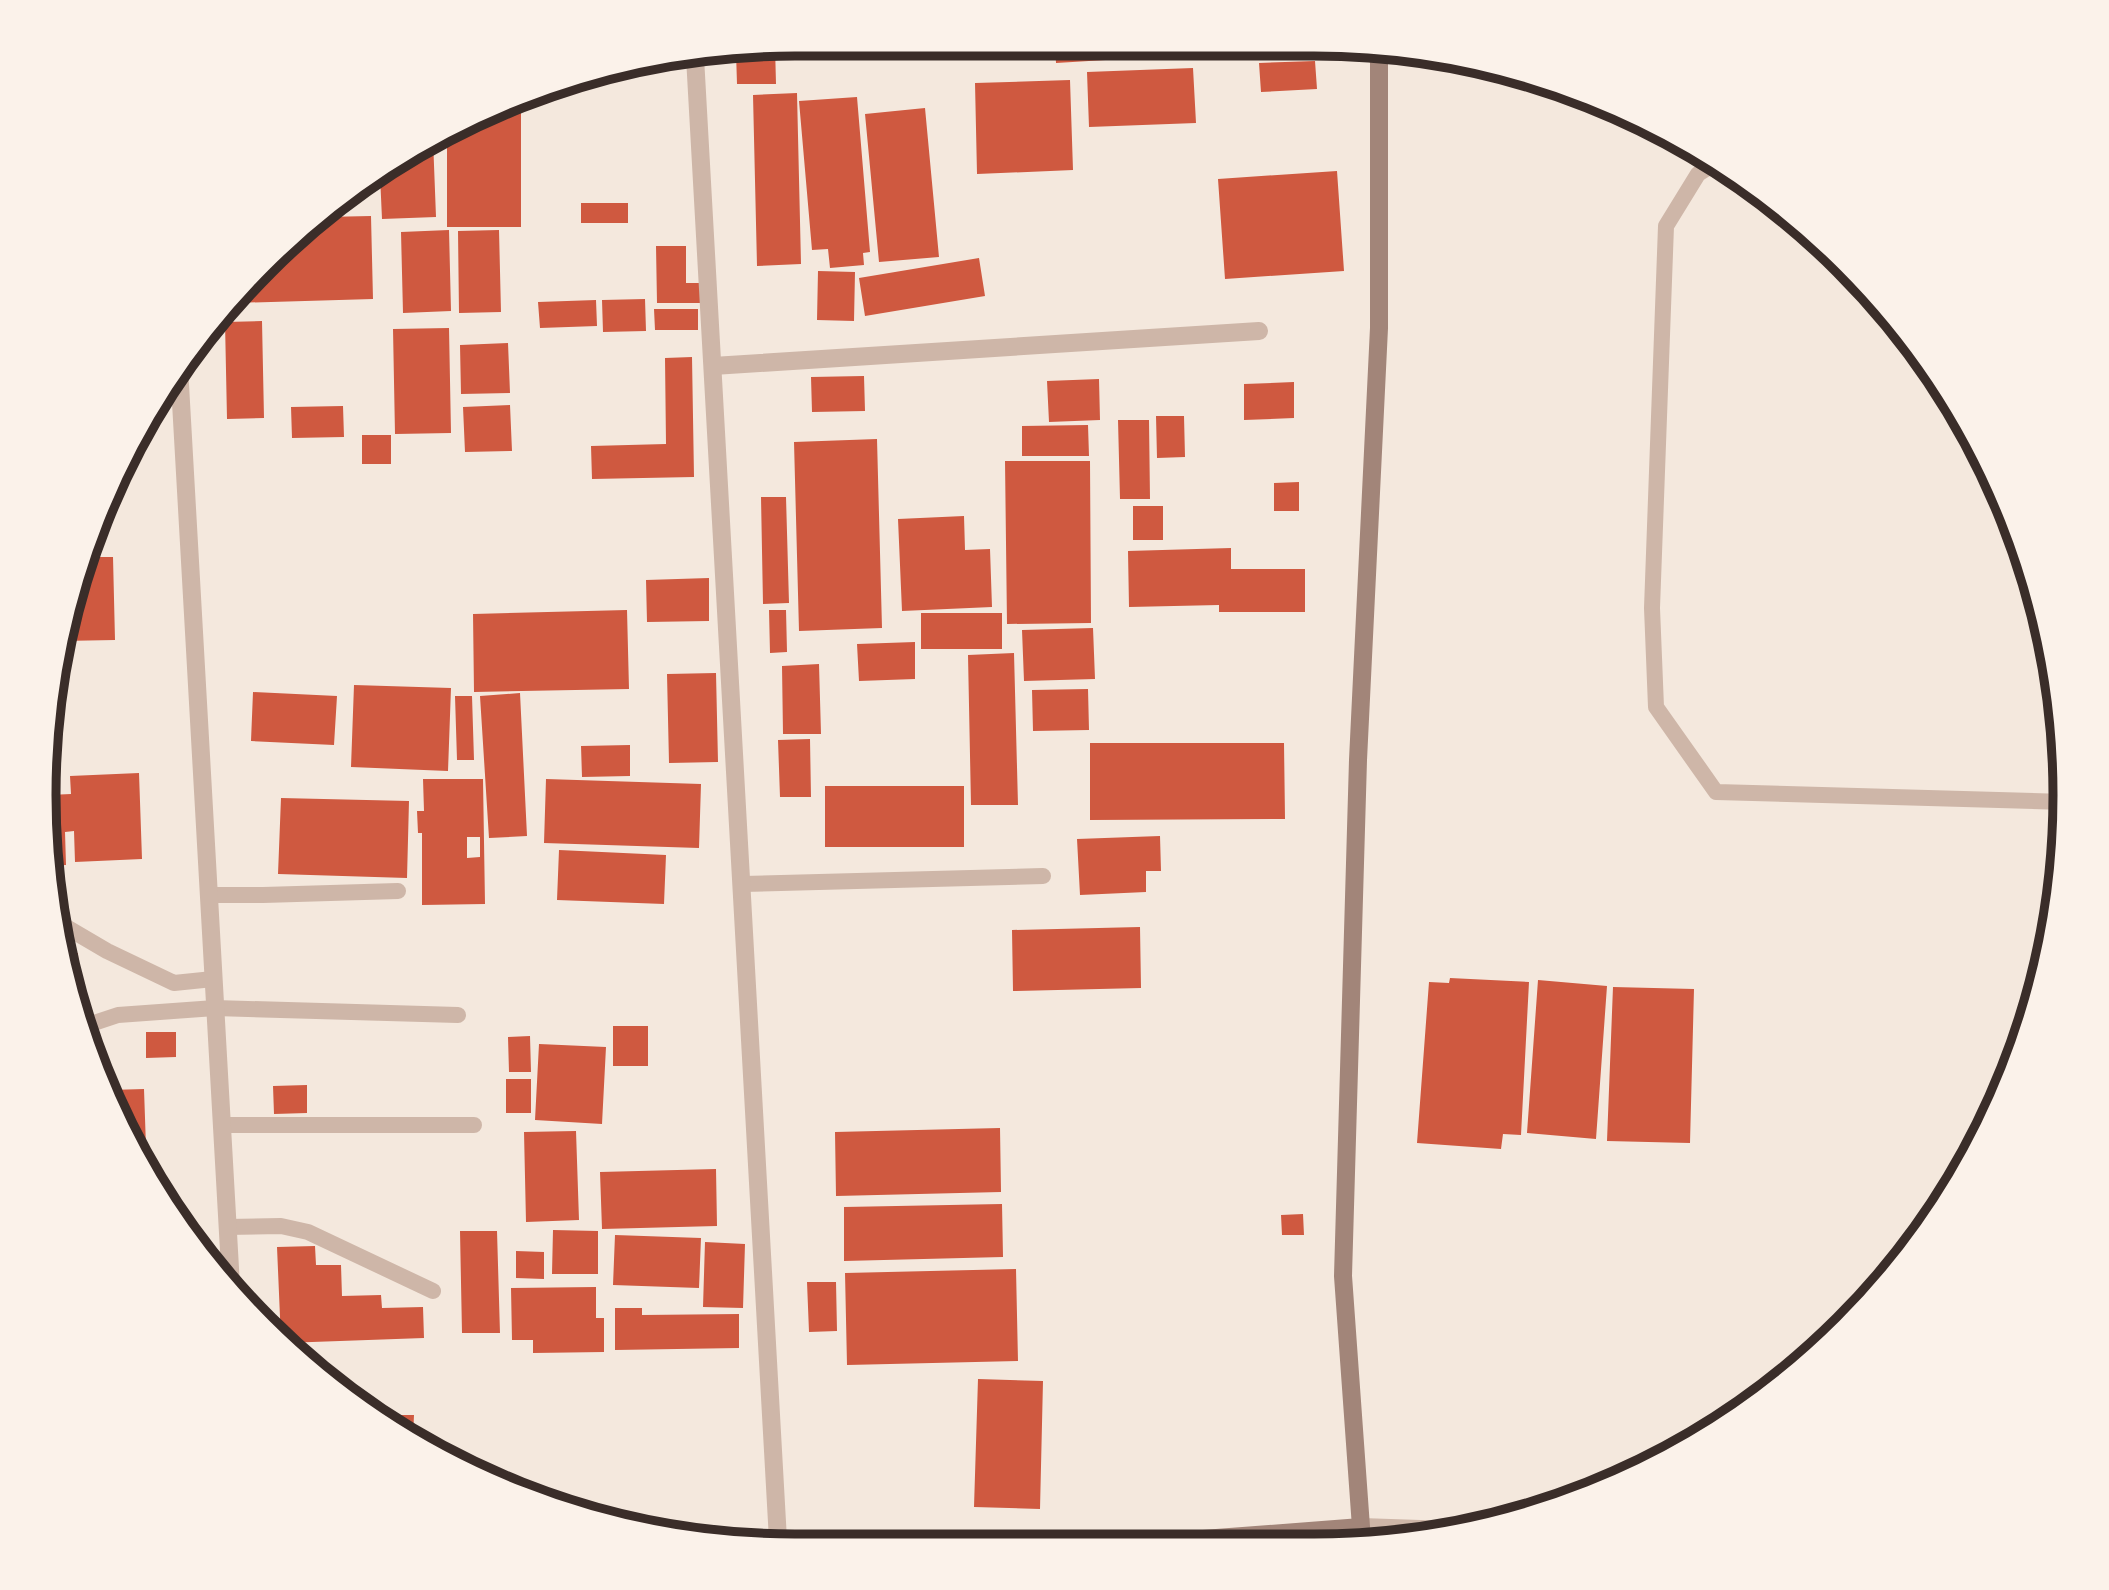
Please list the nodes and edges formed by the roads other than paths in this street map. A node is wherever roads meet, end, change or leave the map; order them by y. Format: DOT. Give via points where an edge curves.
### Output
graph roads {
  1 [pos="1380,60"];
  2 [pos="695,63"];
  3 [pos="1706,169"];
  4 [pos="1259,331"];
  5 [pos="713,366"];
  6 [pos="180,386"];
  7 [pos="2053,802"];
  8 [pos="1043,876"];
  9 [pos="743,884"];
  10 [pos="398,891"];
  11 [pos="208,895"];
  12 [pos="68,928"];
  13 [pos="213,979"];
  14 [pos="215,1008"];
  15 [pos="458,1015"];
  16 [pos="92,1024"];
  17 [pos="221,1125"];
  18 [pos="474,1125"];
  19 [pos="228,1227"];
  20 [pos="230,1271"];
  21 [pos="433,1291"];
  22 [pos="1365,1532"];
  23 [pos="778,1533"];
  1 -- 22 [label="street" via="1380,328 1358,760 1343,1276"];
  2 -- 5 [label="street"];
  3 -- 7 [label="lane" via="1698,174 1666,226 1652,608 1656,706 1716,792"];
  4 -- 5 [label="street"];
  5 -- 9 [label="street"];
  6 -- 11 [label="street"];
  8 -- 9 [label="lane"];
  9 -- 23 [label="street"];
  10 -- 11 [label="lane"];
  11 -- 13 [label="street"];
  12 -- 13 [label="lane" via="174,983"];
  13 -- 14 [label="street"];
  14 -- 15 [label="lane"];
  14 -- 16 [label="lane" via="118,1015"];
  14 -- 17 [label="street"];
  17 -- 18 [label="lane"];
  17 -- 19 [label="street"];
  19 -- 20 [label="street"];
  19 -- 21 [label="lane" via="308,1232"];
}
